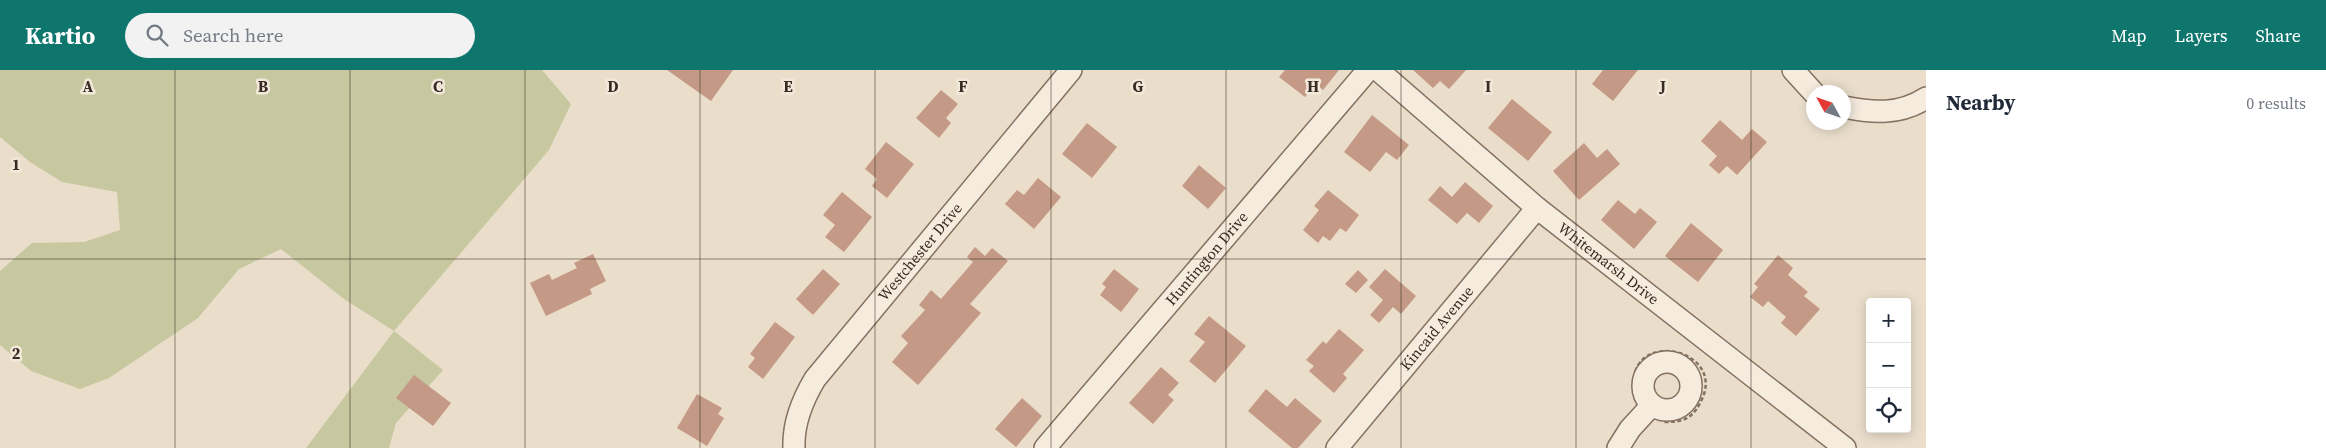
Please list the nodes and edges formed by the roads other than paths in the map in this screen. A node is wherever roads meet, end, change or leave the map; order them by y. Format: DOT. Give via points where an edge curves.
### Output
graph roads {
  1 [pos="1071,70"];
  2 [pos="1368,70"];
  3 [pos="1378,70"];
  4 [pos="1793,70"];
  5 [pos="1807,85"];
  6 [pos="1926,98"];
  7 [pos="1851,108"];
  8 [pos="1537,208"];
  9 [pos="1652,405"];
  10 [pos="794,448"];
  11 [pos="1045,448"];
  12 [pos="1337,448"];
  13 [pos="1618,448"];
  14 [pos="1845,448"];
  1 -- 10 [label="street, Westchester Drive" via="815,378 806,393 794,434"];
  2 -- 11 [label="street, Huntington Drive"];
  3 -- 8 [label="street, Whitemarsh Drive"];
  4 -- 5 [label="street"];
  6 -- 7 [label="street" via="1915,105 1874,113"];
  8 -- 12 [label="street, Kincaid Avenue"];
  8 -- 14 [label="street, Whitemarsh Drive"];
  9 -- 13 [label="street"];
}
